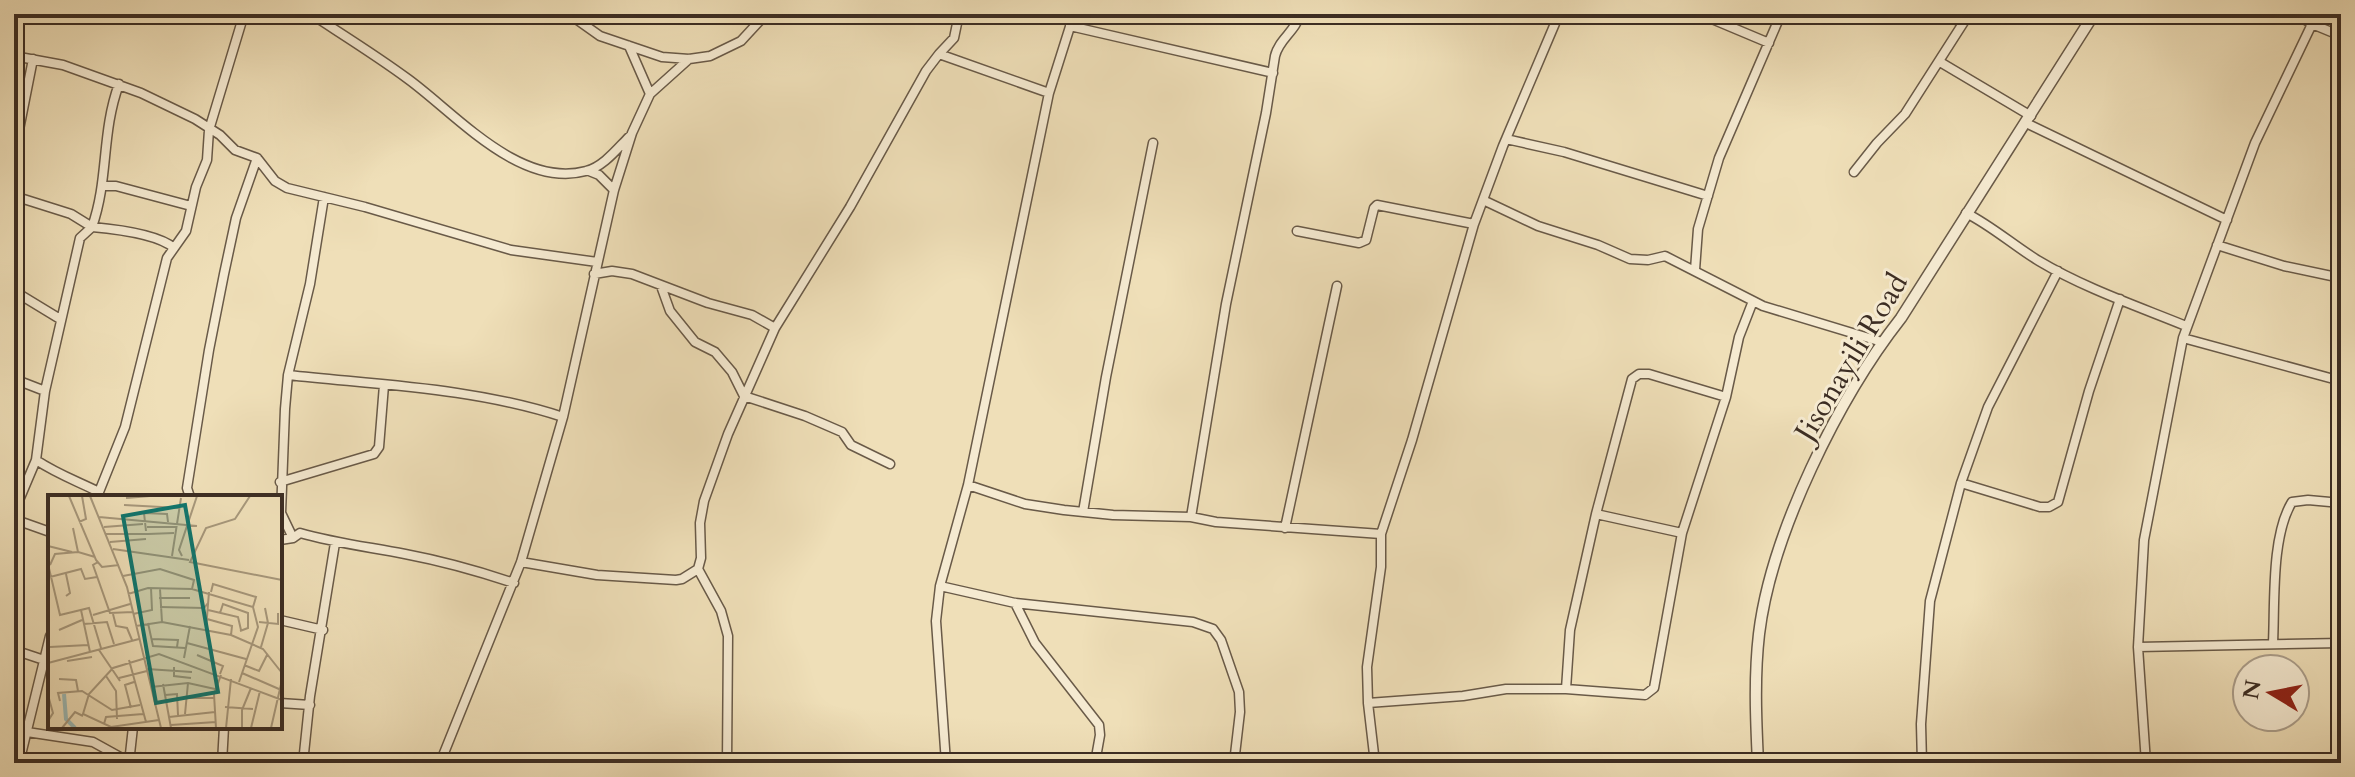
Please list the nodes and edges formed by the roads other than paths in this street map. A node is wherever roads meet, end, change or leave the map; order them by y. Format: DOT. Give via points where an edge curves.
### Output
graph roads {
  1 [pos="244,14"];
  2 [pos="311,14"];
  3 [pos="569,14"];
  4 [pos="766,14"];
  5 [pos="959,14"];
  6 [pos="1074,14"];
  7 [pos="1300,14"];
  8 [pos="1559,14"];
  9 [pos="1700,14"];
  10 [pos="1781,14"];
  11 [pos="1943,14"];
  12 [pos="1969,14"];
  13 [pos="2094,14"];
  14 [pos="2296,14"];
  15 [pos="1963,23"];
  16 [pos="2312,24"];
  17 [pos="1070,26"];
  18 [pos="2341,36"];
  19 [pos="1769,43"];
  20 [pos="629,46"];
  21 [pos="939,54"];
  22 [pos="14,56"];
  23 [pos="33,59"];
  24 [pos="689,59"];
  25 [pos="1940,62"];
  26 [pos="1273,73"];
  27 [pos="119,84"];
  28 [pos="1049,93"];
  29 [pos="650,94"];
  30 [pos="2028,119"];
  31 [pos="209,130"];
  32 [pos="632,133"];
  33 [pos="1506,139"];
  34 [pos="1153,143"];
  35 [pos="14,155"];
  36 [pos="257,158"];
  37 [pos="589,171"];
  38 [pos="1854,172"];
  39 [pos="104,186"];
  40 [pos="614,190"];
  41 [pos="14,196"];
  42 [pos="1708,196"];
  43 [pos="324,197"];
  44 [pos="1483,200"];
  45 [pos="191,206"];
  46 [pos="1966,213"];
  47 [pos="2227,220"];
  48 [pos="1474,224"];
  49 [pos="92,227"];
  50 [pos="1297,231"];
  51 [pos="2217,245"];
  52 [pos="174,248"];
  53 [pos="597,262"];
  54 [pos="1695,270"];
  55 [pos="2058,271"];
  56 [pos="594,274"];
  57 [pos="2341,278"];
  58 [pos="661,286"];
  59 [pos="1337,286"];
  60 [pos="14,291"];
  61 [pos="2120,299"];
  62 [pos="1753,301"];
  63 [pos="60,319"];
  64 [pos="2186,326"];
  65 [pos="775,328"];
  66 [pos="2183,338"];
  67 [pos="1882,342"];
  68 [pos="288,375"];
  69 [pos="14,379"];
  70 [pos="2341,381"];
  71 [pos="384,385"];
  72 [pos="45,391"];
  73 [pos="744,396"];
  74 [pos="1726,397"];
  75 [pos="563,417"];
  76 [pos="36,460"];
  77 [pos="890,464"];
  78 [pos="280,482"];
  79 [pos="1961,483"];
  80 [pos="968,485"];
  81 [pos="98,494"];
  82 [pos="189,495"];
  83 [pos="281,495"];
  84 [pos="2341,503"];
  85 [pos="1083,512"];
  86 [pos="1596,514"];
  87 [pos="282,515"];
  88 [pos="1191,517"];
  89 [pos="16,519"];
  90 [pos="1285,528"];
  91 [pos="48,531"];
  92 [pos="1682,533"];
  93 [pos="1381,534"];
  94 [pos="293,538"];
  95 [pos="282,540"];
  96 [pos="335,543"];
  97 [pos="14,548"];
  98 [pos="521,562"];
  99 [pos="698,569"];
  100 [pos="682,579"];
  101 [pos="705,582"];
  102 [pos="514,583"];
  103 [pos="940,586"];
  104 [pos="1015,603"];
  105 [pos="282,620"];
  106 [pos="323,630"];
  107 [pos="2273,643"];
  108 [pos="2341,643"];
  109 [pos="48,646"];
  110 [pos="2138,647"];
  111 [pos="14,650"];
  112 [pos="44,660"];
  113 [pos="1566,689"];
  114 [pos="282,703"];
  115 [pos="1368,703"];
  116 [pos="310,705"];
  117 [pos="133,729"];
  118 [pos="224,729"];
  119 [pos="27,732"];
  120 [pos="19,763"];
  121 [pos="130,763"];
  122 [pos="222,763"];
  123 [pos="303,763"];
  124 [pos="440,763"];
  125 [pos="727,763"];
  126 [pos="946,763"];
  127 [pos="1095,763"];
  128 [pos="1234,763"];
  129 [pos="1375,763"];
  130 [pos="1758,763"];
  131 [pos="1922,763"];
  132 [pos="2146,763"];
  1 -- 31 [label="street"];
  2 -- 37 [label="street" via="516,160 539,172"];
  3 -- 20 [label="street" via="600,36"];
  4 -- 24 [label="street" via="741,41 710,56"];
  5 -- 21 [label="street" via="954,38"];
  6 -- 17 [label="street"];
  7 -- 26 [label="street" via="1277,47"];
  8 -- 33 [label="street"];
  9 -- 19 [label="street"];
  10 -- 19 [label="street"];
  11 -- 15 [label="street"];
  12 -- 15 [label="street"];
  13 -- 30 [label="street, Jisonayili Road"];
  14 -- 16 [label="street"];
  15 -- 25 [label="street"];
  16 -- 18 [label="street"];
  16 -- 47 [label="street" via="2255,143"];
  17 -- 26 [label="street"];
  17 -- 28 [label="street"];
  19 -- 42 [label="street"];
  20 -- 24 [label="street"];
  20 -- 29 [label="street"];
  21 -- 28 [label="street"];
  21 -- 65 [label="street"];
  22 -- 23 [label="street"];
  23 -- 27 [label="street"];
  23 -- 35 [label="street"];
  24 -- 29 [label="street"];
  25 -- 30 [label="street"];
  25 -- 38 [label="street" via="1905,114"];
  26 -- 88 [label="street" via="1226,304"];
  27 -- 31 [label="street"];
  27 -- 39 [label="street" via="107,128"];
  28 -- 80 [label="street"];
  29 -- 32 [label="street"];
  30 -- 46 [label="street, Jisonayili Road"];
  30 -- 47 [label="street"];
  31 -- 36 [label="street" via="235,150"];
  31 -- 45 [label="street" via="207,160"];
  32 -- 37 [label="street"];
  32 -- 40 [label="street"];
  33 -- 42 [label="street"];
  33 -- 44 [label="street"];
  34 -- 85 [label="street"];
  36 -- 43 [label="street" via="287,188"];
  36 -- 82 [label="street" via="236,218 215,320"];
  37 -- 40 [label="street"];
  39 -- 45 [label="street"];
  39 -- 49 [label="street"];
  40 -- 53 [label="street"];
  41 -- 49 [label="street" via="71,214"];
  42 -- 54 [label="street" via="1698,229"];
  43 -- 53 [label="street" via="511,250"];
  43 -- 68 [label="street"];
  44 -- 48 [label="street"];
  44 -- 54 [label="street" via="1630,259 1665,256"];
  45 -- 52 [label="street" via="186,231"];
  46 -- 55 [label="street"];
  46 -- 67 [label="street, Jisonayili Road"];
  47 -- 51 [label="street"];
  48 -- 50 [label="street" via="1377,205 1366,240 1359,243"];
  48 -- 93 [label="street"];
  49 -- 52 [label="street" via="163,241"];
  49 -- 63 [label="street" via="80,238"];
  51 -- 57 [label="street"];
  51 -- 64 [label="street"];
  52 -- 81 [label="street" via="125,427"];
  53 -- 56 [label="street"];
  54 -- 62 [label="street"];
  55 -- 61 [label="street"];
  55 -- 79 [label="street" via="1988,407"];
  56 -- 58 [label="street" via="632,274"];
  56 -- 75 [label="street"];
  58 -- 65 [label="street" via="752,315"];
  58 -- 73 [label="street" via="670,311 695,342 715,352"];
  59 -- 90 [label="street"];
  60 -- 63 [label="street"];
  61 -- 64 [label="street"];
  61 -- 79 [label="street" via="2058,502 2040,507"];
  62 -- 67 [label="street"];
  62 -- 74 [label="street"];
  63 -- 72 [label="street"];
  64 -- 66 [label="street"];
  65 -- 73 [label="street"];
  66 -- 70 [label="street"];
  66 -- 110 [label="street" via="2144,540"];
  67 -- 130 [label="street, Jisonayili Road" via="1800,492 1775,563 1759,633"];
  68 -- 71 [label="street"];
  68 -- 78 [label="street"];
  69 -- 72 [label="street"];
  71 -- 75 [label="street" via="458,392"];
  71 -- 78 [label="street" via="374,454"];
  72 -- 76 [label="street"];
  73 -- 77 [label="street" via="842,432 851,445"];
  73 -- 99 [label="street" via="704,501"];
  74 -- 86 [label="street" via="1649,374 1632,379"];
  74 -- 92 [label="street"];
  75 -- 98 [label="street"];
  76 -- 81 [label="street"];
  76 -- 89 [label="street" via="16,506"];
  78 -- 83 [label="street"];
  79 -- 131 [label="street" via="1930,601"];
  80 -- 85 [label="street" via="1025,504"];
  80 -- 103 [label="street"];
  84 -- 107 [label="street" via="2292,502 2284,515"];
  85 -- 88 [label="street"];
  86 -- 92 [label="street"];
  86 -- 113 [label="street" via="1570,630"];
  87 -- 94 [label="street"];
  88 -- 90 [label="street"];
  89 -- 91 [label="street"];
  89 -- 97 [label="street"];
  90 -- 93 [label="street"];
  92 -- 113 [label="street" via="1654,688 1645,695"];
  93 -- 115 [label="street"];
  94 -- 95 [label="street"];
  94 -- 96 [label="street" via="300,533"];
  96 -- 102 [label="street" via="404,553"];
  96 -- 106 [label="street"];
  98 -- 100 [label="street" via="597,575"];
  98 -- 102 [label="street"];
  99 -- 100 [label="street"];
  99 -- 101 [label="street"];
  100 -- 101 [label="street"];
  101 -- 125 [label="street" via="728,636"];
  102 -- 124 [label="street"];
  103 -- 104 [label="street"];
  103 -- 126 [label="street" via="936,621"];
  104 -- 127 [label="street" via="1035,643 1099,725"];
  104 -- 128 [label="street" via="1193,622 1213,629 1239,692"];
  105 -- 106 [label="street"];
  106 -- 116 [label="street"];
  107 -- 108 [label="street"];
  107 -- 110 [label="street"];
  109 -- 112 [label="street"];
  110 -- 132 [label="street"];
  111 -- 112 [label="street"];
  112 -- 119 [label="street"];
  113 -- 115 [label="street" via="1506,689"];
  114 -- 116 [label="street"];
  115 -- 129 [label="street"];
  116 -- 123 [label="street"];
  117 -- 121 [label="street"];
  118 -- 122 [label="street"];
  119 -- 120 [label="street"];
  119 -- 121 [label="street" via="81,738"];
}
